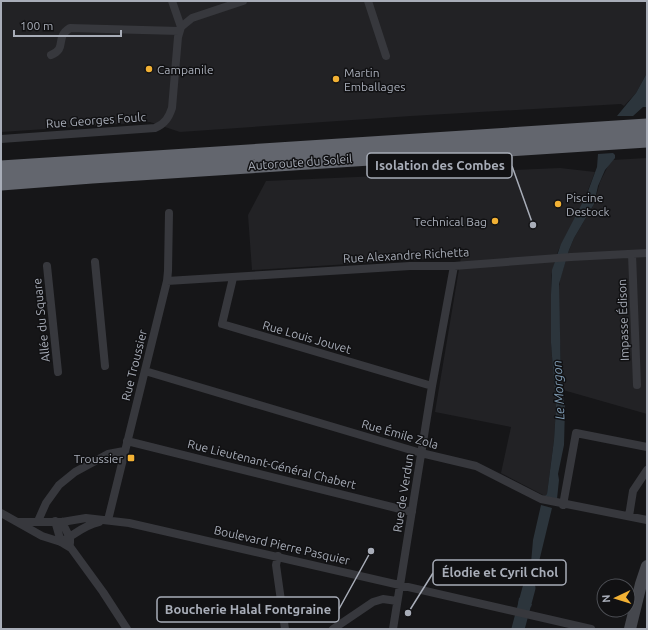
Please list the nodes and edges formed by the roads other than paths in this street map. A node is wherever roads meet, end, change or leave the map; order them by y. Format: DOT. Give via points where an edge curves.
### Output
graph roads {
  1 [pos="172,1"];
  2 [pos="243,1"];
  3 [pos="368,1"];
  4 [pos="180,29"];
  5 [pos="51,54"];
  6 [pos="386,56"];
  7 [pos="641,126"];
  8 [pos="1,139"];
  9 [pos="647,140"];
  10 [pos="1,168"];
  11 [pos="1,183"];
  12 [pos="169,213"];
  13 [pos="647,253"];
  14 [pos="632,254"];
  15 [pos="95,262"];
  16 [pos="47,266"];
  17 [pos="454,266"];
  18 [pos="233,278"];
  19 [pos="167,281"];
  20 [pos="105,366"];
  21 [pos="145,371"];
  22 [pos="58,372"];
  23 [pos="637,385"];
  24 [pos="432,386"];
  25 [pos="126,440"];
  26 [pos="647,447"];
  27 [pos="124,451"];
  28 [pos="422,453"];
  29 [pos="647,470"];
  30 [pos="562,504"];
  31 [pos="412,512"];
  32 [pos="1,513"];
  33 [pos="629,516"];
  34 [pos="108,520"];
  35 [pos="647,520"];
  36 [pos="38,521"];
  37 [pos="59,521"];
  38 [pos="18,522"];
  39 [pos="70,538"];
  40 [pos="61,542"];
  41 [pos="71,548"];
  42 [pos="278,556"];
  43 [pos="647,566"];
  44 [pos="400,584"];
  45 [pos="397,601"];
  46 [pos="127,629"];
  47 [pos="285,629"];
  48 [pos="333,629"];
  49 [pos="393,629"];
  50 [pos="591,629"];
  51 [pos="630,629"];
  1 -- 4 [label="street"];
  2 -- 4 [label="street" via="192,18"];
  3 -- 6 [label="street"];
  4 -- 5 [label="street" via="70,28 64,32 57,52"];
  4 -- 8 [label="street, Rue Georges Foulc" via="172,108 170,115 161,125 155,128"];
  7 -- 10 [label="highway, Autoroute du Soleil"];
  9 -- 11 [label="highway, Autoroute du Soleil"];
  12 -- 19 [label="street, Rue Troussier"];
  13 -- 14 [label="street, Rue Alexandre Richetta"];
  14 -- 17 [label="street, Rue Alexandre Richetta"];
  14 -- 23 [label="street, Impasse Édison"];
  15 -- 20 [label="street"];
  16 -- 22 [label="street, Allée du Square"];
  17 -- 18 [label="street, Rue Alexandre Richetta" via="410,266"];
  17 -- 24 [label="street, Rue de Verdun"];
  18 -- 19 [label="street, Rue Alexandre Richetta"];
  18 -- 24 [label="street, Rue Louis Jouvet" via="222,324"];
  19 -- 21 [label="street, Rue Troussier"];
  21 -- 25 [label="street, Rue Troussier"];
  21 -- 28 [label="street, Rue Émile Zola"];
  24 -- 28 [label="street, Rue de Verdun"];
  25 -- 27 [label="street, Rue Troussier"];
  25 -- 31 [label="street, Rue Lieutenant-Général Chabert"];
  26 -- 30 [label="street" via="576,433"];
  27 -- 34 [label="street, Rue Troussier"];
  27 -- 36 [label="street" via="108,454 75,472 59,485 46,503"];
  28 -- 30 [label="street, Rue Émile Zola" via="476,466 541,500"];
  28 -- 31 [label="street, Rue de Verdun"];
  29 -- 33 [label="street" via="633,491"];
  30 -- 33 [label="street, Rue Émile Zola"];
  31 -- 44 [label="street, Rue de Verdun"];
  32 -- 38 [label="street"];
  33 -- 35 [label="street, Rue Émile Zola"];
  34 -- 37 [label="street, Boulevard Pierre Pasquier" via="86,518"];
  34 -- 39 [label="street, Boulevard Pierre Pasquier" via="80,529"];
  34 -- 42 [label="street, Boulevard Pierre Pasquier"];
  36 -- 37 [label="street, Boulevard Pierre Pasquier"];
  36 -- 38 [label="street, Boulevard Pierre Pasquier"];
  37 -- 39 [label="street"];
  37 -- 40 [label="street"];
  38 -- 40 [label="street" via="42,536"];
  39 -- 40 [label="street, Boulevard Pierre Pasquier"];
  39 -- 41 [label="street"];
  40 -- 41 [label="street"];
  41 -- 46 [label="street" via="104,592"];
  42 -- 44 [label="street, Boulevard Pierre Pasquier"];
  42 -- 47 [label="street" via="276,565"];
  43 -- 51 [label="street"];
  44 -- 45 [label="street, Rue de Verdun"];
  44 -- 50 [label="street, Boulevard Pierre Pasquier"];
  45 -- 48 [label="street" via="383,599 372,602"];
  45 -- 49 [label="street, Rue de Verdun"];
}
